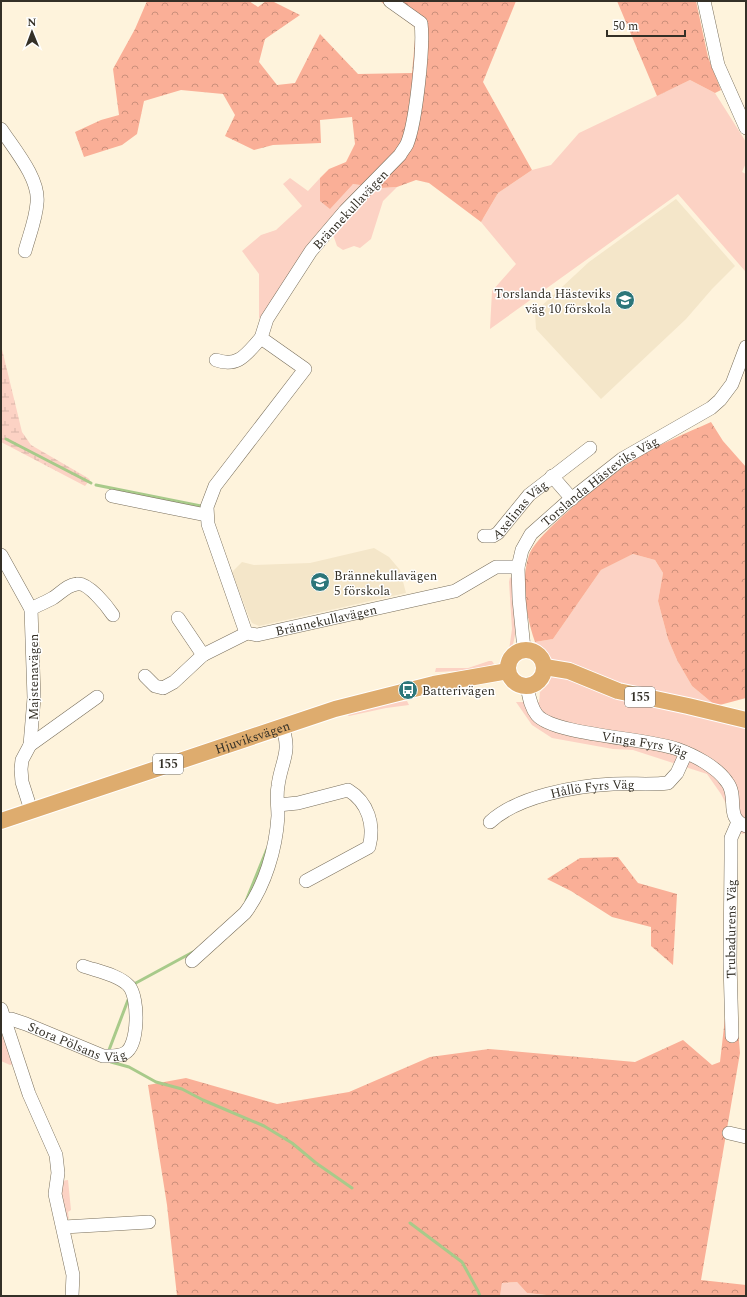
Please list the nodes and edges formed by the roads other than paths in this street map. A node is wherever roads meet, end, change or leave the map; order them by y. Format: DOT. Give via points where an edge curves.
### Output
graph roads {
  1 [pos="390,1"];
  2 [pos="704,1"];
  3 [pos="746,128"];
  4 [pos="1,129"];
  5 [pos="25,251"];
  6 [pos="261,338"];
  7 [pos="746,347"];
  8 [pos="216,360"];
  9 [pos="590,448"];
  10 [pos="552,476"];
  11 [pos="112,496"];
  12 [pos="572,499"];
  13 [pos="206,515"];
  14 [pos="484,536"];
  15 [pos="1,555"];
  16 [pos="518,567"];
  17 [pos="31,609"];
  18 [pos="113,615"];
  19 [pos="178,618"];
  20 [pos="247,633"];
  21 [pos="524,650"];
  22 [pos="203,655"];
  23 [pos="545,667"];
  24 [pos="508,671"];
  25 [pos="145,676"];
  26 [pos="527,686"];
  27 [pos="97,697"];
  28 [pos="746,720"];
  29 [pos="282,726"];
  30 [pos="30,745"];
  31 [pos="686,753"];
  32 [pos="278,805"];
  33 [pos="31,810"];
  34 [pos="1,821"];
  35 [pos="490,822"];
  36 [pos="742,824"];
  37 [pos="306,881"];
  38 [pos="192,961"];
  39 [pos="83,966"];
  40 [pos="3,1015"];
  41 [pos="732,1036"];
  42 [pos="729,1133"];
  43 [pos="746,1137"];
  44 [pos="149,1222"];
  45 [pos="64,1227"];
  46 [pos="72,1296"];
  1 -- 6 [label="street, Brännekullavägen" via="421,23 423,36 416,102 407,144 400,155 344,211 312,251 270,314"];
  2 -- 3 [label="street" via="718,65"];
  4 -- 5 [label="street" via="36,189 37,203"];
  6 -- 8 [label="street" via="235,362 225,363"];
  6 -- 13 [label="street" via="306,369 215,486"];
  7 -- 12 [label="street, Torslanda Hästeviks Väg" via="732,384 720,400 698,417 622,459"];
  9 -- 10 [label="street, Axelinas Väg"];
  10 -- 12 [label="street, Axelinas Väg"];
  10 -- 14 [label="street, Axelinas Väg" via="522,502 498,533"];
  11 -- 13 [label="street"];
  12 -- 16 [label="street, Torslanda Hästeviks Väg" via="531,534 522,550"];
  13 -- 20 [label="street"];
  15 -- 17 [label="street, Majstenavägen"];
  16 -- 20 [label="street, Brännekullavägen" via="496,567 454,590 435,596 257,636"];
  16 -- 21 [label="street, Torslanda Hästeviks Väg"];
  17 -- 18 [label="street" via="77,584 84,585"];
  17 -- 30 [label="street, Majstenavägen" via="34,698"];
  19 -- 22 [label="street"];
  20 -- 22 [label="street, Brännekullavägen"];
  21 -- 23 [label="main road" via="532,650 538,654"];
  21 -- 24 [label="main road" via="516,652 512,657"];
  22 -- 25 [label="street, Brännekullavägen" via="174,682 162,688 155,686"];
  23 -- 26 [label="main road" via="541,679"];
  23 -- 28 [label="main road, 155" via="569,671 618,691"];
  24 -- 26 [label="main road" via="515,682"];
  24 -- 29 [label="main road, Hjuviksvägen / 155" via="384,695"];
  26 -- 31 [label="street, Vinga Fyrs Väg" via="533,709 549,724 665,745"];
  27 -- 30 [label="street, Majstenavägen"];
  29 -- 32 [label="street" via="287,752 278,782"];
  29 -- 33 [label="main road, Hjuviksvägen / 155"];
  30 -- 33 [label="street, Majstenavägen" via="22,760 21,769 22,782"];
  31 -- 35 [label="street, Hållö Fyrs Väg" via="677,773 668,783 611,784 563,791 512,807 499,813"];
  31 -- 36 [label="street, Vinga Fyrs Väg" via="705,763 728,782 734,817"];
  32 -- 37 [label="street" via="298,803 348,790 359,799 368,814 372,825 369,847"];
  32 -- 38 [label="street" via="273,852 252,904 230,928"];
  33 -- 34 [label="main road, Hjuviksvägen / 155"];
  36 -- 41 [label="street, Trubadurens Väg" via="732,838 731,858"];
  39 -- 40 [label="street, Stora Pölsans Väg" via="118,979 128,986 134,996 136,1019 133,1043 126,1053 114,1057 103,1056"];
  40 -- 45 [label="street, Stora Pölsans Väg" via="29,1094 56,1155 58,1173 55,1194"];
  42 -- 43 [label="street"];
  44 -- 45 [label="street"];
  45 -- 46 [label="street, Stora Pölsans Väg" via="74,1275"];
}
